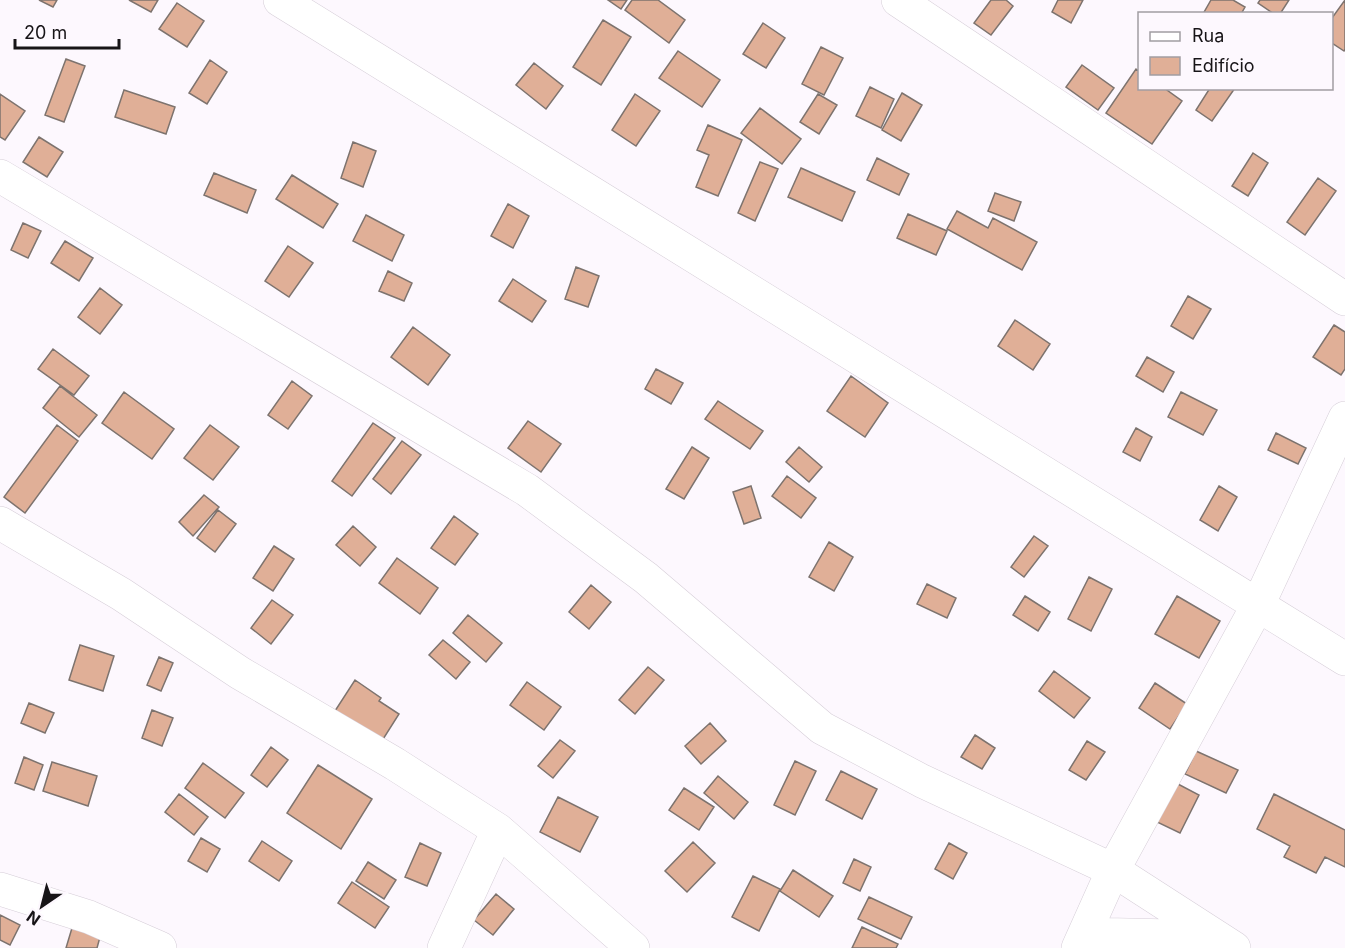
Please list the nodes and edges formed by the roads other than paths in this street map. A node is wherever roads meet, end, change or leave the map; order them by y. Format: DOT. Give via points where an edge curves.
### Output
graph roads {
  1 [pos="280,0"];
  2 [pos="898,0"];
  3 [pos="0,176"];
  4 [pos="1345,299"];
  5 [pos="1345,418"];
  6 [pos="0,523"];
  7 [pos="1258,605"];
  8 [pos="1345,659"];
  9 [pos="498,830"];
  10 [pos="1113,870"];
  11 [pos="0,889"];
  12 [pos="1081,941"];
  13 [pos="1225,942"];
  14 [pos="160,948"];
  15 [pos="444,948"];
  16 [pos="633,948"];
  1 -- 7 [label="street"];
  2 -- 4 [label="street"];
  3 -- 10 [label="street" via="527,490 646,578 822,728 922,781"];
  5 -- 7 [label="street"];
  6 -- 9 [label="street" via="121,594 240,673"];
  7 -- 8 [label="street"];
  7 -- 10 [label="street"];
  9 -- 15 [label="street"];
  9 -- 16 [label="street"];
  10 -- 12 [label="street"];
  10 -- 13 [label="street"];
  11 -- 14 [label="street" via="88,917"];
  12 -- 13 [label="street"];
}
